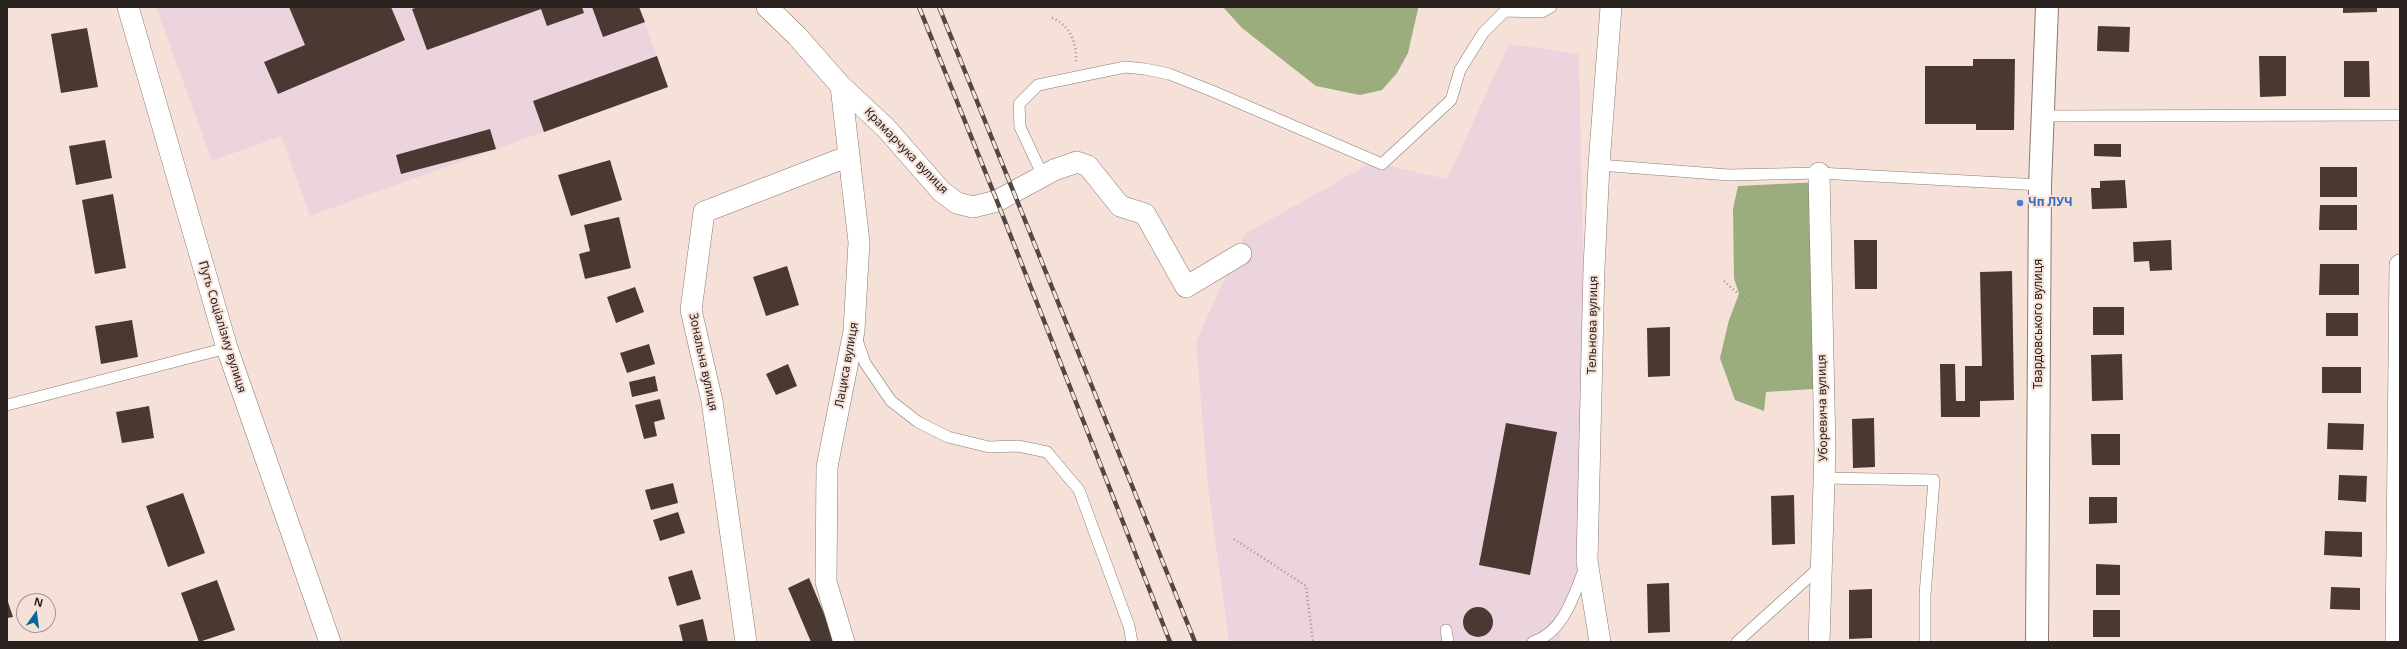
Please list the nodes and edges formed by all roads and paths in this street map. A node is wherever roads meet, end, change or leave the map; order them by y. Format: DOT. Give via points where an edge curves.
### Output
graph roads {
  1 [pos="128,7"];
  2 [pos="767,7"];
  3 [pos="1551,7"];
  4 [pos="1611,7"];
  5 [pos="2047,7"];
  6 [pos="1052,18"];
  7 [pos="1075,76"];
  8 [pos="841,86"];
  9 [pos="2400,115"];
  10 [pos="2044,116"];
  11 [pos="849,156"];
  12 [pos="1599,165"];
  13 [pos="1819,173"];
  14 [pos="1043,176"];
  15 [pos="2040,185"];
  16 [pos="1241,254"];
  17 [pos="2400,265"];
  18 [pos="1724,281"];
  19 [pos="854,332"];
  20 [pos="227,348"];
  21 [pos="1823,382"];
  22 [pos="7,405"];
  23 [pos="1824,478"];
  24 [pos="1234,539"];
  25 [pos="1587,561"];
  26 [pos="1822,565"];
  27 [pos="1446,630"];
  28 [pos="330,642"];
  29 [pos="746,642"];
  30 [pos="844,642"];
  31 [pos="1132,642"];
  32 [pos="1313,642"];
  33 [pos="1448,642"];
  34 [pos="1533,642"];
  35 [pos="1600,642"];
  36 [pos="1737,642"];
  37 [pos="1819,642"];
  38 [pos="1925,642"];
  39 [pos="2037,642"];
  40 [pos="2396,642"];
  1 -- 20 [label="street, Путь Соціалізму вулиця"];
  2 -- 8 [label="street, Крамарчука вулиця" via="798,36"];
  3 -- 7 [label="lane" via="1542,12 1505,11 1483,33 1460,70 1451,100 1382,164 1169,74 1125,67"];
  4 -- 12 [label="street, Тельнова вулиця"];
  5 -- 10 [label="main road, Твардовського вулиця"];
  6 -- 7 [label="path" via="1063,22 1073,38 1076,56"];
  7 -- 14 [label="lane" via="1038,85 1019,104 1020,127"];
  8 -- 11 [label="street, Лациса вулиця"];
  8 -- 14 [label="street, Крамарчука вулиця" via="886,128 941,191 957,203 973,207 997,201"];
  9 -- 10 [label="lane"];
  10 -- 15 [label="main road, Твардовського вулиця"];
  11 -- 19 [label="street, Лациса вулиця" via="859,242"];
  11 -- 29 [label="street, Зональна вулиця" via="704,212 691,310 712,401"];
  12 -- 13 [label="lane" via="1729,175"];
  12 -- 25 [label="street, Тельнова вулиця"];
  13 -- 15 [label="lane"];
  13 -- 21 [label="street, Уборевича вулиця"];
  14 -- 16 [label="street, Крамарчука вулиця" via="1077,162 1088,166 1120,206 1145,214 1186,287"];
  15 -- 39 [label="main road, Твардовського вулиця"];
  17 -- 40 [label="street"];
  18 -- 21 [label="path" via="1758,312"];
  19 -- 30 [label="street, Лациса вулиця" via="828,467 826,582"];
  19 -- 31 [label="lane" via="865,363 891,401 918,422 948,437 989,447 1018,446 1046,452 1079,490 1129,626"];
  20 -- 22 [label="lane"];
  20 -- 28 [label="street, Путь Соціалізму вулиця"];
  21 -- 23 [label="street, Уборевича вулиця"];
  23 -- 26 [label="street, Уборевича вулиця"];
  23 -- 38 [label="lane" via="1934,480 1925,595"];
  24 -- 32 [label="path" via="1306,586"];
  25 -- 34 [label="lane" via="1564,617 1542,639"];
  25 -- 35 [label="street, Тельнова вулиця"];
  26 -- 36 [label="lane"];
  26 -- 37 [label="street, Уборевича вулиця"];
  27 -- 33 [label="lane"];
}
